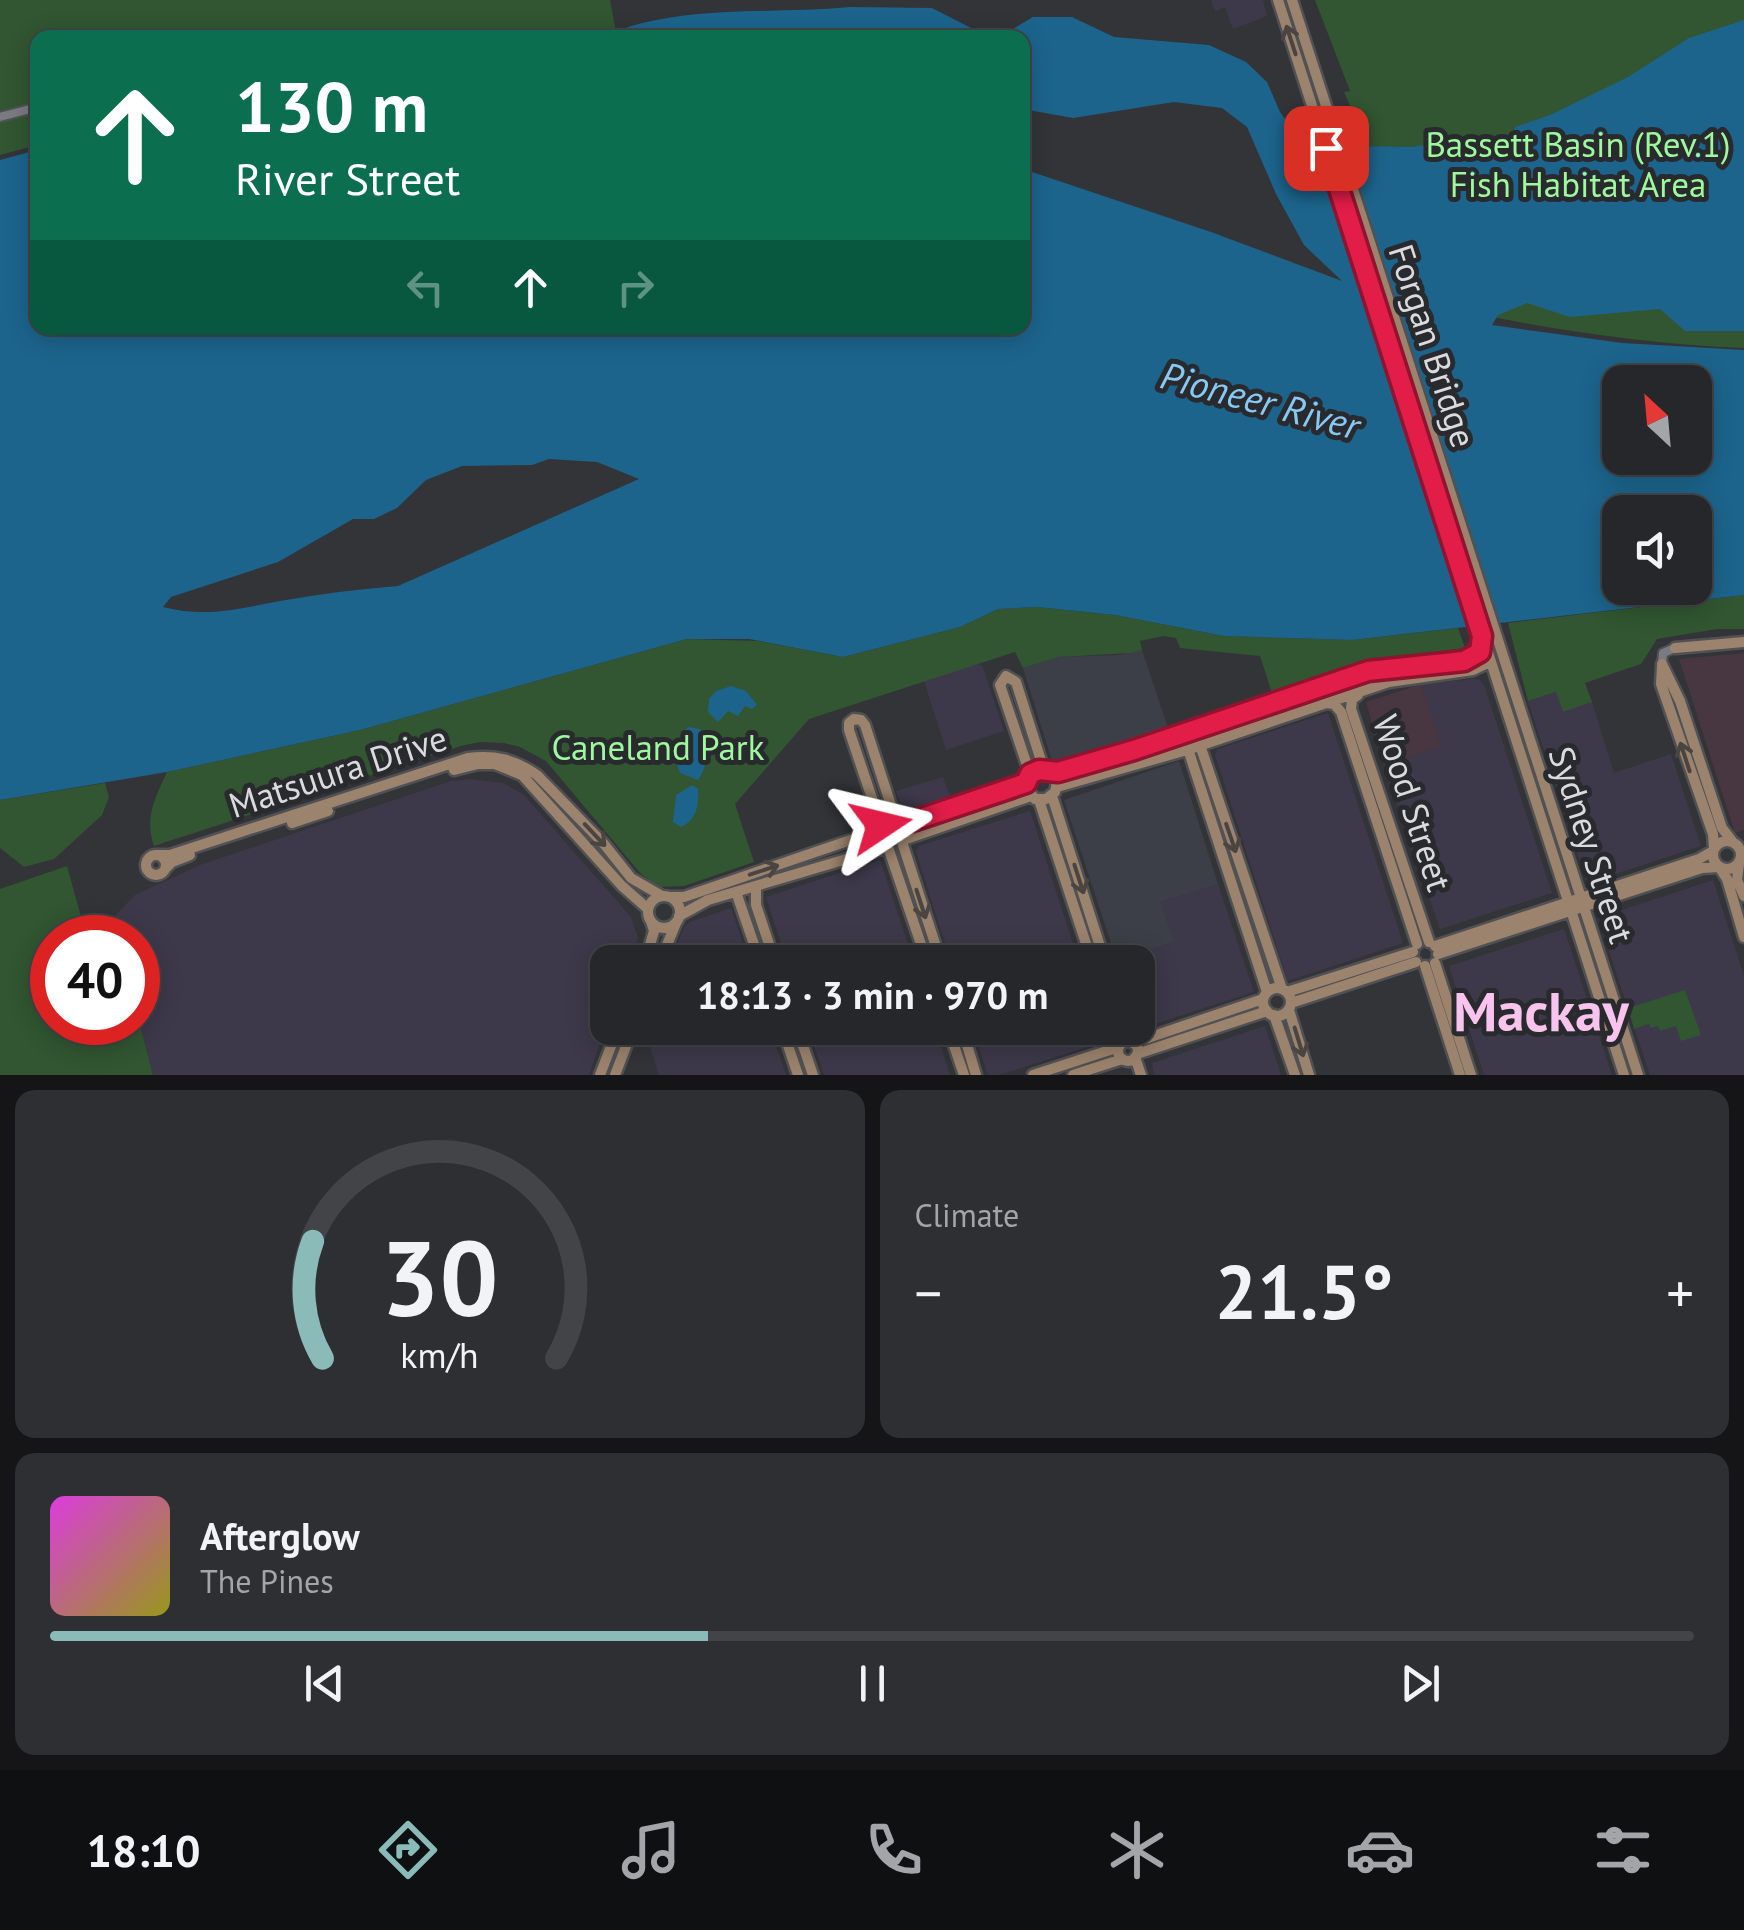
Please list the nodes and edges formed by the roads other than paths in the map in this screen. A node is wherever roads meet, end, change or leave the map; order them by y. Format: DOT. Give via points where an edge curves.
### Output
graph roads {
  1 [pos="1278,0"];
  2 [pos="1292,0"];
  3 [pos="30,109"];
  4 [pos="0,118"];
  5 [pos="1497,635"];
  6 [pos="1482,636"];
  7 [pos="1744,642"];
  8 [pos="1675,648"];
  9 [pos="1490,662"];
  10 [pos="1662,665"];
  11 [pos="1343,680"];
  12 [pos="1368,688"];
  13 [pos="1672,698"];
  14 [pos="1320,704"];
  15 [pos="1517,706"];
  16 [pos="1507,716"];
  17 [pos="1030,725"];
  18 [pos="1016,728"];
  19 [pos="1189,733"];
  20 [pos="1200,745"];
  21 [pos="1187,750"];
  22 [pos="1208,768"];
  23 [pos="1046,771"];
  24 [pos="1194,772"];
  25 [pos="1368,777"];
  26 [pos="1028,779"];
  27 [pos="1054,791"];
  28 [pos="1035,798"];
  29 [pos="899,822"];
  30 [pos="879,828"];
  31 [pos="904,842"];
  32 [pos="1737,842"];
  33 [pos="886,849"];
  34 [pos="1714,849"];
  35 [pos="158,855"];
  36 [pos="1741,860"];
  37 [pos="1719,867"];
  38 [pos="165,868"];
  39 [pos="756,887"];
  40 [pos="736,892"];
  41 [pos="666,896"];
  42 [pos="1744,896"];
  43 [pos="1575,905"];
  44 [pos="650,915"];
  45 [pos="678,919"];
  46 [pos="1744,937"];
  47 [pos="649,945"];
  48 [pos="667,945"];
  49 [pos="754,945"];
  50 [pos="770,945"];
  51 [pos="920,945"];
  52 [pos="936,945"];
  53 [pos="1086,945"];
  54 [pos="1101,945"];
  55 [pos="1426,954"];
  56 [pos="1287,998"];
  57 [pos="1268,1004"];
  58 [pos="611,1045"];
  59 [pos="627,1045"];
  60 [pos="788,1045"];
  61 [pos="802,1045"];
  62 [pos="954,1045"];
  63 [pos="967,1045"];
  64 [pos="1124,1045"];
  65 [pos="1127,1045"];
  66 [pos="1128,1051"];
  67 [pos="600,1075"];
  68 [pos="616,1075"];
  69 [pos="798,1075"];
  70 [pos="812,1075"];
  71 [pos="964,1075"];
  72 [pos="976,1075"];
  73 [pos="1033,1075"];
  74 [pos="1073,1075"];
  75 [pos="1130,1075"];
  76 [pos="1141,1075"];
  77 [pos="1295,1075"];
  78 [pos="1309,1075"];
  79 [pos="1460,1075"];
  80 [pos="1472,1075"];
  81 [pos="1624,1075"];
  82 [pos="1638,1075"];
  6 -- 1 [label="street, Forgan Bridge, one-way"];
  2 -- 5 [label="street, Forgan Bridge"];
  3 -- 4 [label="street"];
  5 -- 9 [label="street"];
  5 -- 15 [label="street, Sydney Street"];
  6 -- 9 [label="street, Sydney Street"];
  6 -- 11 [label="street" via="1481,650 1471,659 1373,670"];
  7 -- 8 [label="street"];
  8 -- 10 [label="street" via="1663,652"];
  9 -- 12 [label="street"];
  9 -- 16 [label="street, Sydney Street"];
  10 -- 13 [label="street" via="1661,682"];
  11 -- 12 [label="street" via="1373,676"];
  11 -- 19 [label="street"];
  12 -- 14 [label="street"];
  12 -- 25 [label="street, Wood Street" via="1351,707"];
  13 -- 32 [label="street" via="1722,828"];
  34 -- 13 [label="street, one-way"];
  14 -- 20 [label="street"];
  14 -- 25 [label="street, Wood Street" via="1341,711"];
  15 -- 16 [label="street"];
  15 -- 43 [label="street, Sydney Street"];
  16 -- 43 [label="street, Sydney Street"];
  17 -- 18 [label="street"];
  17 -- 18 [label="street" via="1016,682 1006,676 1000,685"];
  17 -- 23 [label="street"];
  18 -- 26 [label="street"];
  19 -- 20 [label="street"];
  19 -- 21 [label="street"];
  19 -- 23 [label="street"];
  20 -- 21 [label="street"];
  20 -- 22 [label="street"];
  21 -- 24 [label="street"];
  21 -- 27 [label="street"];
  22 -- 24 [label="street"];
  22 -- 56 [label="street, one-way"];
  23 -- 26 [label="street"];
  23 -- 27 [label="street" via="1055,778"];
  24 -- 57 [label="street"];
  25 -- 55 [label="street, Wood Street"];
  26 -- 28 [label="street"];
  26 -- 29 [label="street"];
  27 -- 28 [label="street"];
  27 -- 54 [label="street, one-way"];
  28 -- 31 [label="street"];
  28 -- 53 [label="street"];
  29 -- 30 [label="street"];
  29 -- 30 [label="street" via="864,726 854,719 849,730"];
  29 -- 31 [label="street"];
  30 -- 33 [label="street"];
  41 -- 30 [label="street, one-way" via="684,897"];
  31 -- 33 [label="street"];
  31 -- 52 [label="street, one-way"];
  32 -- 34 [label="street"];
  32 -- 36 [label="street"];
  33 -- 39 [label="street"];
  33 -- 51 [label="street"];
  34 -- 37 [label="street"];
  34 -- 43 [label="street"];
  35 -- 38 [label="street"];
  35 -- 38 [label="street" via="147,859 146,870 156,875"];
  35 -- 41 [label="street, Matsuura Drive, one-way" via="468,758 498,757 537,775 631,878"];
  36 -- 37 [label="street"];
  36 -- 42 [label="street" via="1736,877"];
  37 -- 43 [label="street"];
  37 -- 46 [label="street"];
  38 -- 44 [label="street, Matsuura Drive" via="464,767 495,764 530,782"];
  39 -- 40 [label="street"];
  39 -- 50 [label="street"];
  40 -- 45 [label="street" via="698,904"];
  40 -- 49 [label="street"];
  41 -- 44 [label="street" via="653,900"];
  41 -- 45 [label="street" via="680,907"];
  43 -- 55 [label="street"];
  43 -- 81 [label="street, Sydney Street"];
  43 -- 82 [label="street, Sydney Street"];
  44 -- 45 [label="street" via="663,928"];
  44 -- 47 [label="street"];
  45 -- 48 [label="street"];
  55 -- 56 [label="street"];
  55 -- 79 [label="street, Wood Street"];
  55 -- 80 [label="street, Wood Street"];
  56 -- 57 [label="street"];
  56 -- 57 [label="street"];
  56 -- 78 [label="street, one-way"];
  57 -- 66 [label="street"];
  57 -- 77 [label="street"];
  58 -- 67 [label="street"];
  59 -- 68 [label="street"];
  60 -- 69 [label="street"];
  61 -- 70 [label="street"];
  62 -- 71 [label="street"];
  63 -- 72 [label="street"];
  64 -- 66 [label="street"];
  65 -- 66 [label="street"];
  66 -- 73 [label="street"];
  66 -- 74 [label="street"];
  66 -- 75 [label="street"];
  66 -- 76 [label="street"];
}
